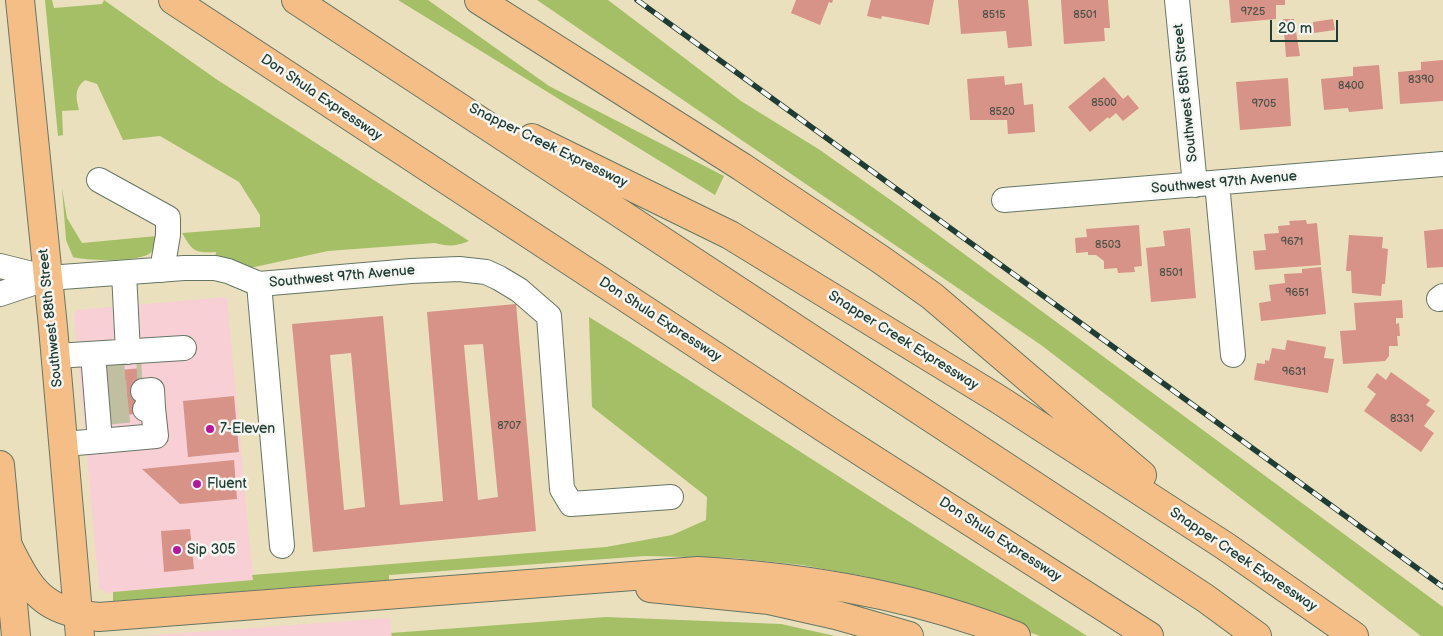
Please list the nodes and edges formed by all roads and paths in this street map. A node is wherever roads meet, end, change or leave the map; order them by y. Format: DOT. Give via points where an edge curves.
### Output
graph roads {
  1 [pos="20,0"];
  2 [pos="173,0"];
  3 [pos="296,0"];
  4 [pos="479,0"];
  5 [pos="1177,0"];
  6 [pos="427,86"];
  7 [pos="1443,164"];
  8 [pos="99,180"];
  9 [pos="1206,184"];
  10 [pos="1004,200"];
  11 [pos="0,266"];
  12 [pos="162,270"];
  13 [pos="124,273"];
  14 [pos="48,278"];
  15 [pos="259,284"];
  16 [pos="0,294"];
  17 [pos="184,348"];
  18 [pos="138,351"];
  19 [pos="1233,355"];
  20 [pos="56,356"];
  21 [pos="99,388"];
  22 [pos="100,441"];
  23 [pos="64,444"];
  24 [pos="0,465"];
  25 [pos="671,497"];
  26 [pos="7,544"];
  27 [pos="282,546"];
  28 [pos="1226,546"];
  29 [pos="569,581"];
  30 [pos="79,626"];
  31 [pos="16,636"];
  32 [pos="909,636"];
  33 [pos="1016,636"];
  34 [pos="1149,636"];
  35 [pos="1257,636"];
  36 [pos="1354,636"];
  1 -- 14 [label="main road, Southwest 88th Street"];
  2 -- 34 [label="main road, Don Shula Expressway"];
  3 -- 6 [label="main road"];
  4 -- 28 [label="main road" via="742,167 932,296"];
  5 -- 9 [label="street, Southwest 85th Street"];
  6 -- 28 [label="main road, Snapper Creek Expressway" via="730,235 998,399"];
  6 -- 35 [label="main road" via="1197,592"];
  7 -- 9 [label="street, Southwest 97th Avenue"];
  8 -- 12 [label="street" via="168,218"];
  9 -- 10 [label="street, Southwest 97th Avenue"];
  9 -- 19 [label="street, Southwest 85th Street"];
  11 -- 14 [label="street, Southwest 97th Avenue"];
  12 -- 13 [label="street, Southwest 97th Avenue"];
  12 -- 15 [label="street, Southwest 97th Avenue" via="215,268"];
  13 -- 14 [label="street, Southwest 97th Avenue"];
  13 -- 18 [label="street"];
  14 -- 16 [label="street, Southwest 97th Avenue"];
  14 -- 20 [label="main road, Southwest 88th Street"];
  15 -- 25 [label="street, Southwest 97th Avenue" via="459,269 486,272 499,278 519,290 549,316 562,489 571,504"];
  15 -- 27 [label="street"];
  17 -- 18 [label="street"];
  18 -- 21 [label="street"];
  18 -- 22 [label="street" via="156,436"];
  20 -- 21 [label="street"];
  20 -- 23 [label="main road, Southwest 88th Street"];
  21 -- 22 [label="street"];
  22 -- 23 [label="street"];
  23 -- 30 [label="main road, Southwest 88th Street"];
  24 -- 26 [label="main road"];
  26 -- 30 [label="main road" via="24,578 39,597"];
  26 -- 31 [label="main road"];
  28 -- 36 [label="main road, Snapper Creek Expressway"];
  29 -- 30 [label="main road" via="98,617"];
  29 -- 32 [label="main road" via="769,600"];
  29 -- 33 [label="main road" via="698,571 802,580 895,598"];
}
